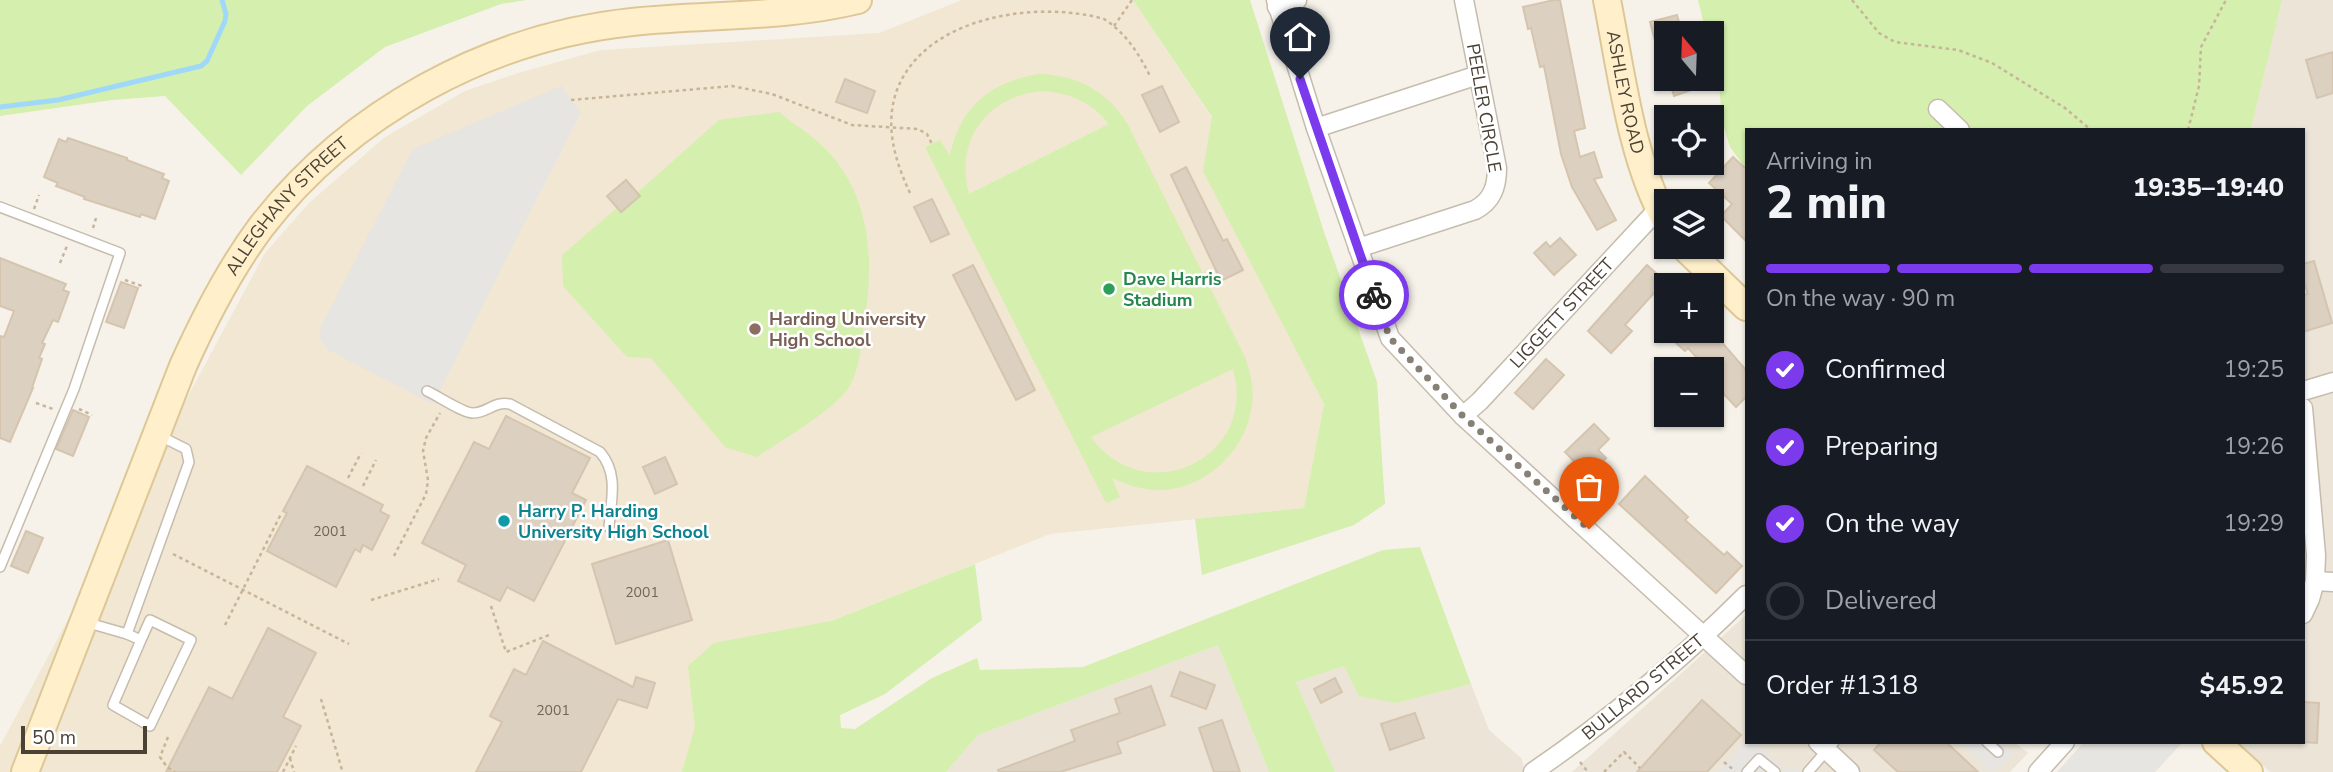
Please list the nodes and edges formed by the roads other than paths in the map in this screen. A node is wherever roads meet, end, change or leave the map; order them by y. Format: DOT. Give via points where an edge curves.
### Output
graph roads {
  1 [pos="858,0"];
  2 [pos="1297,0"];
  3 [pos="1464,0"];
  4 [pos="1607,0"];
  5 [pos="1276,3"];
  6 [pos="1478,75"];
  7 [pos="1938,109"];
  8 [pos="1316,128"];
  9 [pos="1958,128"];
  10 [pos="1654,196"];
  11 [pos="0,207"];
  12 [pos="1654,223"];
  13 [pos="1358,248"];
  14 [pos="1696,259"];
  15 [pos="1745,306"];
  16 [pos="2333,382"];
  17 [pos="2305,390"];
  18 [pos="427,391"];
  19 [pos="1463,416"];
  20 [pos="2305,431"];
  21 [pos="156,435"];
  22 [pos="609,527"];
  23 [pos="0,567"];
  24 [pos="2324,581"];
  25 [pos="1745,596"];
  26 [pos="2305,609"];
  27 [pos="83,622"];
  28 [pos="127,634"];
  29 [pos="1705,636"];
  30 [pos="141,640"];
  31 [pos="1745,674"];
  32 [pos="1989,744"];
  33 [pos="2063,744"];
  34 [pos="2218,744"];
  35 [pos="1826,745"];
  36 [pos="1998,752"];
  37 [pos="24,772"];
  38 [pos="1533,772"];
  39 [pos="1747,772"];
  40 [pos="1775,772"];
  41 [pos="1808,772"];
  42 [pos="1850,772"];
  43 [pos="2038,772"];
  44 [pos="2249,772"];
  1 -- 21 [label="street, ALLEGHANY STREET" via="795,11 589,28 483,60 398,104 344,143 296,187 261,228 205,316"];
  2 -- 5 [label="street"];
  3 -- 6 [label="street, PEELER CIRCLE"];
  4 -- 10 [label="street, ASHLEY ROAD" via="1631,119"];
  5 -- 8 [label="street"];
  6 -- 8 [label="street"];
  6 -- 13 [label="street, PEELER CIRCLE" via="1497,168 1490,199 1475,210"];
  7 -- 9 [label="street"];
  8 -- 13 [label="street"];
  11 -- 23 [label="lane" via="120,253 64,413"];
  12 -- 19 [label="street, LIGGETT STREET"];
  13 -- 19 [label="street" via="1390,338"];
  14 -- 15 [label="street"];
  16 -- 17 [label="street"];
  18 -- 22 [label="lane" via="469,413 510,404 600,452 612,474"];
  19 -- 29 [label="street"];
  20 -- 24 [label="street" via="2316,555"];
  21 -- 27 [label="street, ALLEGHANY STREET"];
  21 -- 28 [label="lane" via="186,449 189,462"];
  24 -- 26 [label="street"];
  25 -- 29 [label="street, BULLARD STREET"];
  27 -- 28 [label="lane"];
  27 -- 37 [label="street, ALLEGHANY STREET"];
  28 -- 30 [label="lane"];
  29 -- 31 [label="street"];
  29 -- 38 [label="street, BULLARD STREET" via="1606,719"];
  30 -- 30 [label="lane" via="150,620 191,640 150,726 113,705"];
  32 -- 36 [label="lane"];
  33 -- 43 [label="street"];
  34 -- 44 [label="street"];
  35 -- 41 [label="lane"];
  35 -- 42 [label="street"];
  39 -- 40 [label="lane" via="1759,759"];
}
